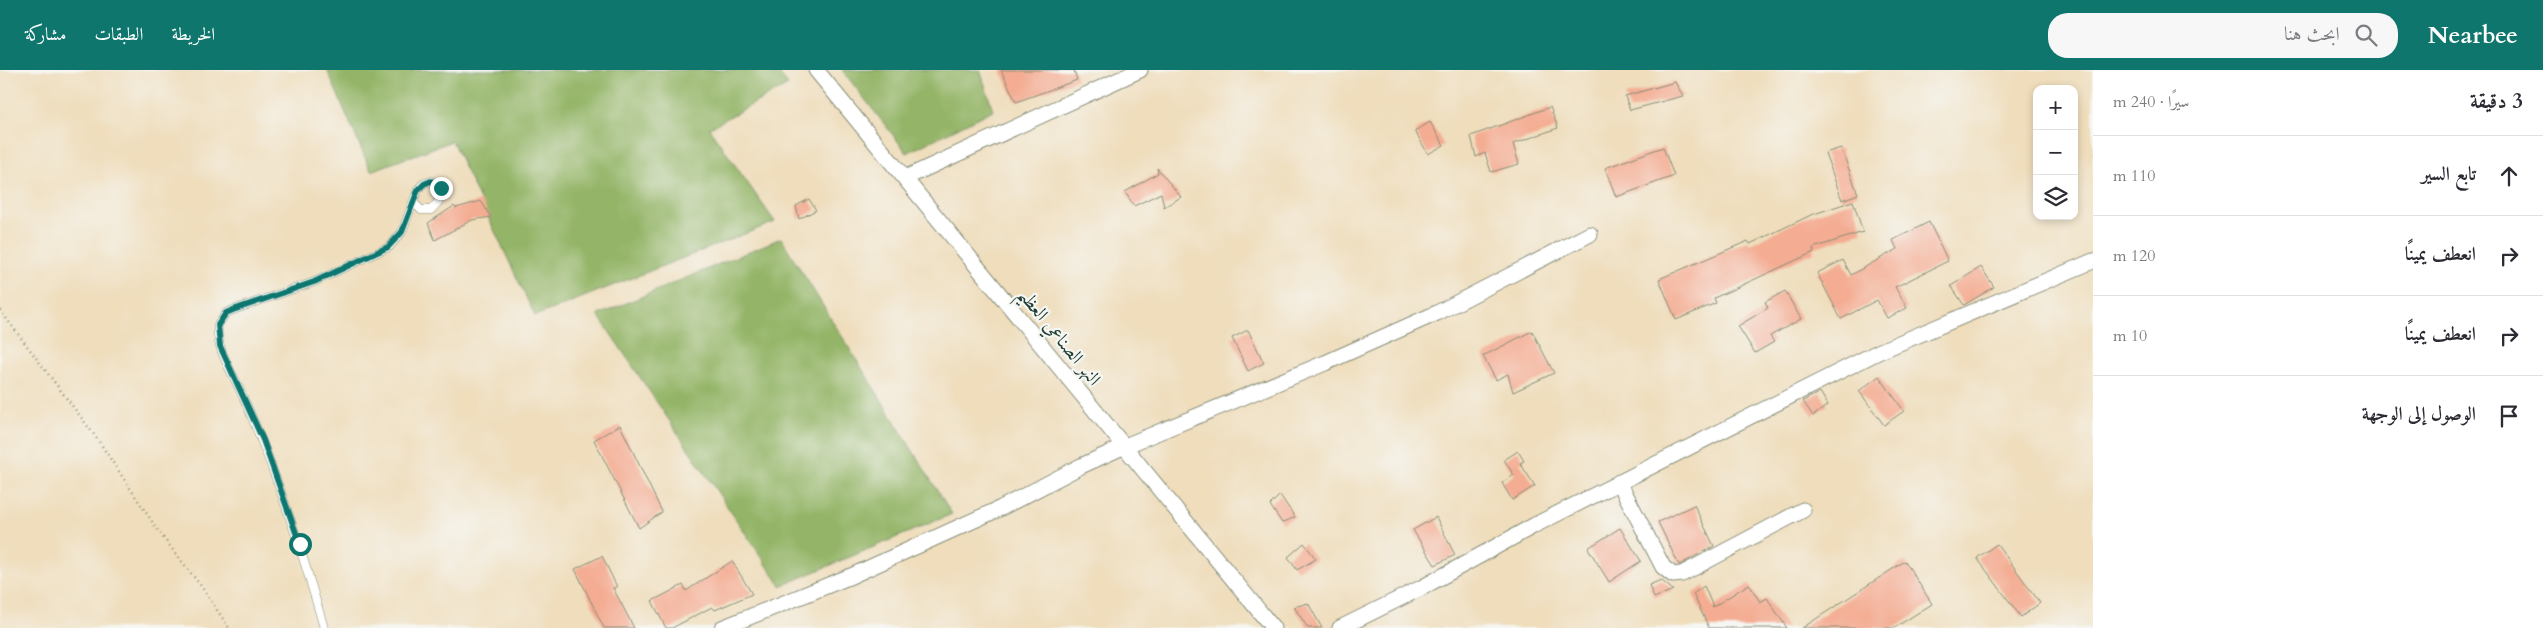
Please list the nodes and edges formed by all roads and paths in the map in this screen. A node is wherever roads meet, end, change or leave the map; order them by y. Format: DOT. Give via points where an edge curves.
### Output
graph roads {
  1 [pos="816,70"];
  2 [pos="1140,70"];
  3 [pos="905,178"];
  4 [pos="414,203"];
  5 [pos="1590,234"];
  6 [pos="2093,261"];
  7 [pos="0,310"];
  8 [pos="1125,446"];
  9 [pos="1619,482"];
  10 [pos="1803,510"];
  11 [pos="229,628"];
  12 [pos="324,628"];
  13 [pos="722,628"];
  14 [pos="1273,628"];
  15 [pos="1340,628"];
  1 -- 3 [label="street, النهر الصناعي العظيم"];
  2 -- 3 [label="street"];
  3 -- 8 [label="street, النهر الصناعي العظيم"];
  4 -- 12 [label="lane" via="402,232 388,247 314,282 226,313 218,325 220,346 263,440 300,544"];
  5 -- 8 [label="street" via="1437,313"];
  6 -- 9 [label="street" via="1878,352"];
  7 -- 11 [label="path" via="98,440 159,532"];
  8 -- 13 [label="street" via="1001,508 851,576"];
  8 -- 14 [label="street, النهر الصناعي العظيم"];
  9 -- 10 [label="street" via="1663,567 1672,575 1682,574"];
  9 -- 15 [label="street"];
}
